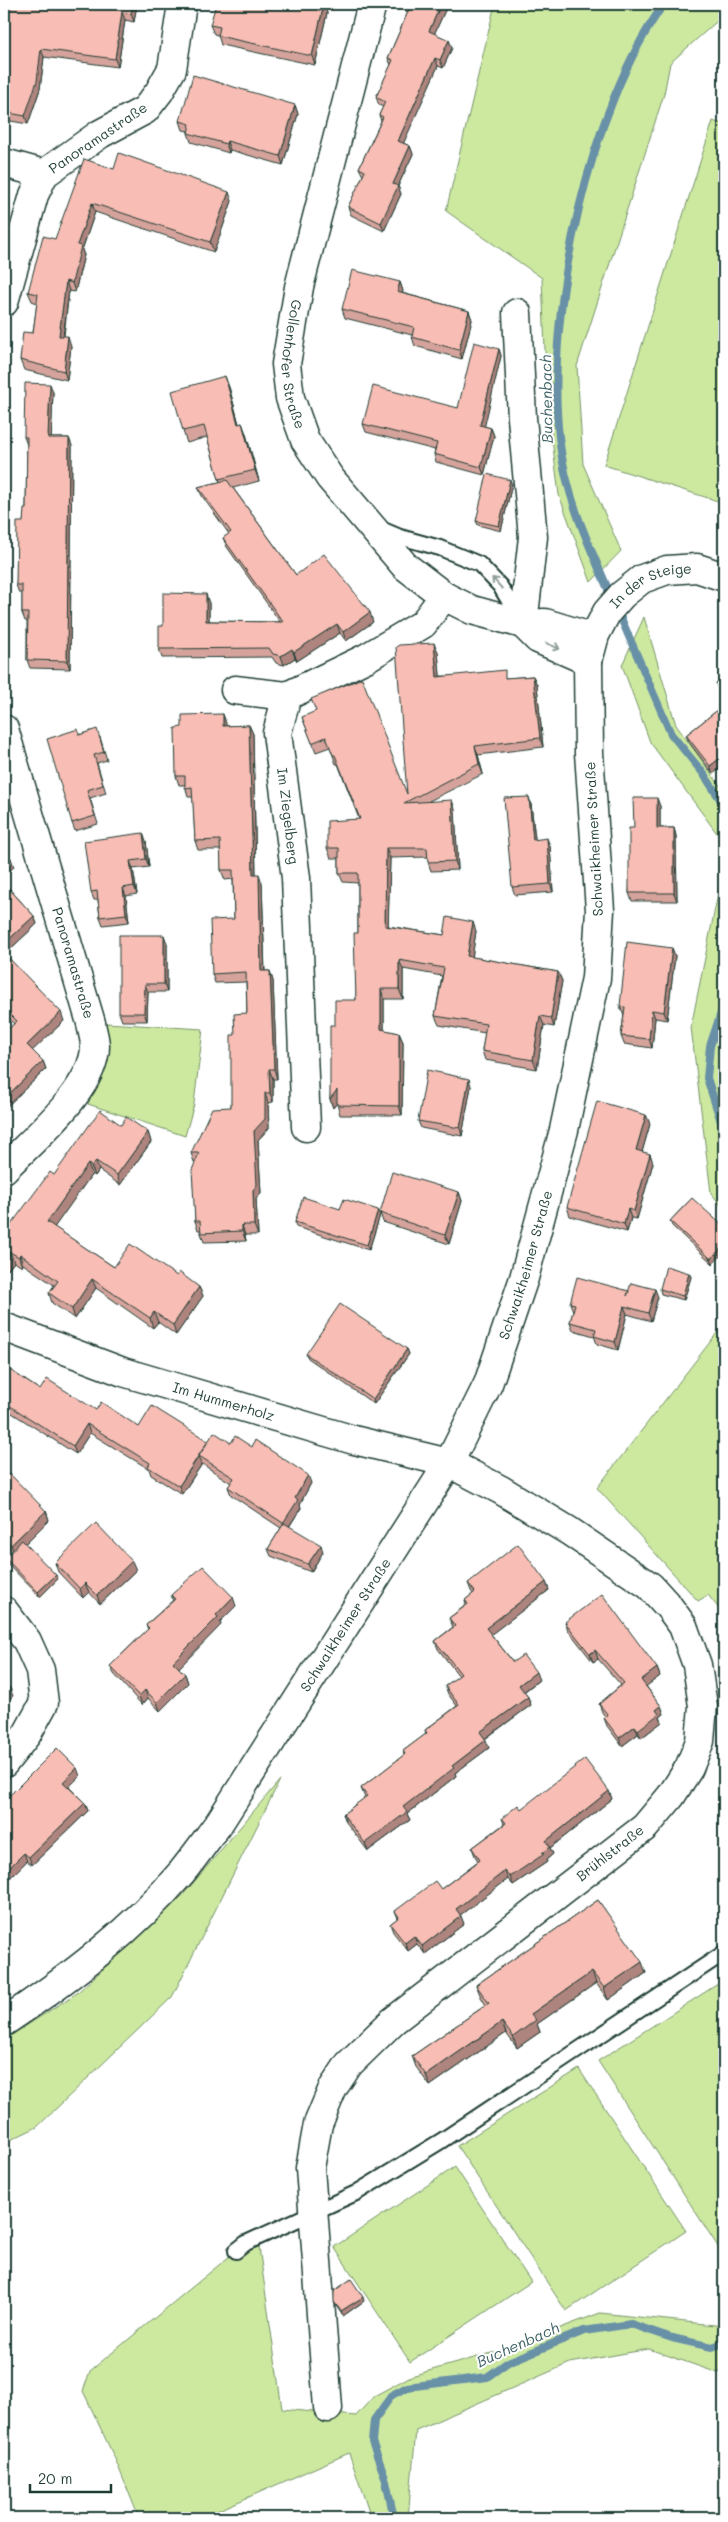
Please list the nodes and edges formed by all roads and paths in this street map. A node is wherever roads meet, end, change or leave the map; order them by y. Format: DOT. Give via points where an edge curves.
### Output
graph roads {
  1 [pos="182,4"];
  2 [pos="372,4"];
  3 [pos="4,163"];
  4 [pos="44,174"];
  5 [pos="4,302"];
  6 [pos="517,313"];
  7 [pos="366,522"];
  8 [pos="724,577"];
  9 [pos="444,596"];
  10 [pos="523,624"];
  11 [pos="593,645"];
  12 [pos="235,690"];
  13 [pos="287,696"];
  14 [pos="4,729"];
  15 [pos="306,1127"];
  16 [pos="4,1169"];
  17 [pos="4,1327"];
  18 [pos="449,1463"];
  19 [pos="4,1611"];
  20 [pos="4,1762"];
  21 [pos="724,1953"];
  22 [pos="4,2022"];
  23 [pos="312,2212"];
  24 [pos="236,2251"];
  25 [pos="328,2408"];
  1 -- 4 [label="street, Panoramastraße" via="172,69 145,110 100,134"];
  2 -- 7 [label="street, Gollenhofer Straße" via="299,286 286,364 290,398 306,440 330,478"];
  3 -- 4 [label="street"];
  4 -- 5 [label="street, Panoramastraße" via="34,195"];
  6 -- 10 [label="street" via="533,537"];
  7 -- 9 [label="street, Gollenhofer Straße" via="405,566"];
  10 -- 7 [label="lane, one-way" via="500,586 479,564"];
  8 -- 11 [label="street, In der Steige" via="697,568 667,570 642,579 607,612"];
  9 -- 10 [label="street, Gollenhofer Straße" via="472,610"];
  9 -- 13 [label="street" via="423,624 366,658"];
  10 -- 11 [label="street, Gollenhofer Straße" via="545,623"];
  11 -- 18 [label="street, Schwaikheimer Straße" via="589,753 600,910 596,978 564,1130 524,1278 488,1384"];
  12 -- 13 [label="street"];
  13 -- 15 [label="street, Im Ziegelberg" via="277,733 296,878"];
  14 -- 16 [label="street, Panoramastraße" via="91,1023 95,1048 88,1074 76,1095"];
  17 -- 18 [label="street, Im Hummerholz" via="123,1372 354,1440"];
  18 -- 22 [label="street, Schwaikheimer Straße" via="219,1823 182,1872 106,1946 51,1991"];
  18 -- 23 [label="street, Brühlstraße" via="501,1490 585,1542 650,1586 670,1606 683,1626 697,1665 703,1706 700,1741 672,1796 645,1827 393,2021 349,2064 332,2088 318,2124 310,2168"];
  19 -- 20 [label="street" via="27,1641 40,1670 44,1704 27,1734"];
  21 -- 23 [label="lane" via="441,2140 356,2193"];
  23 -- 24 [label="lane" via="246,2243"];
  23 -- 25 [label="street, Brühlstraße"];
}
